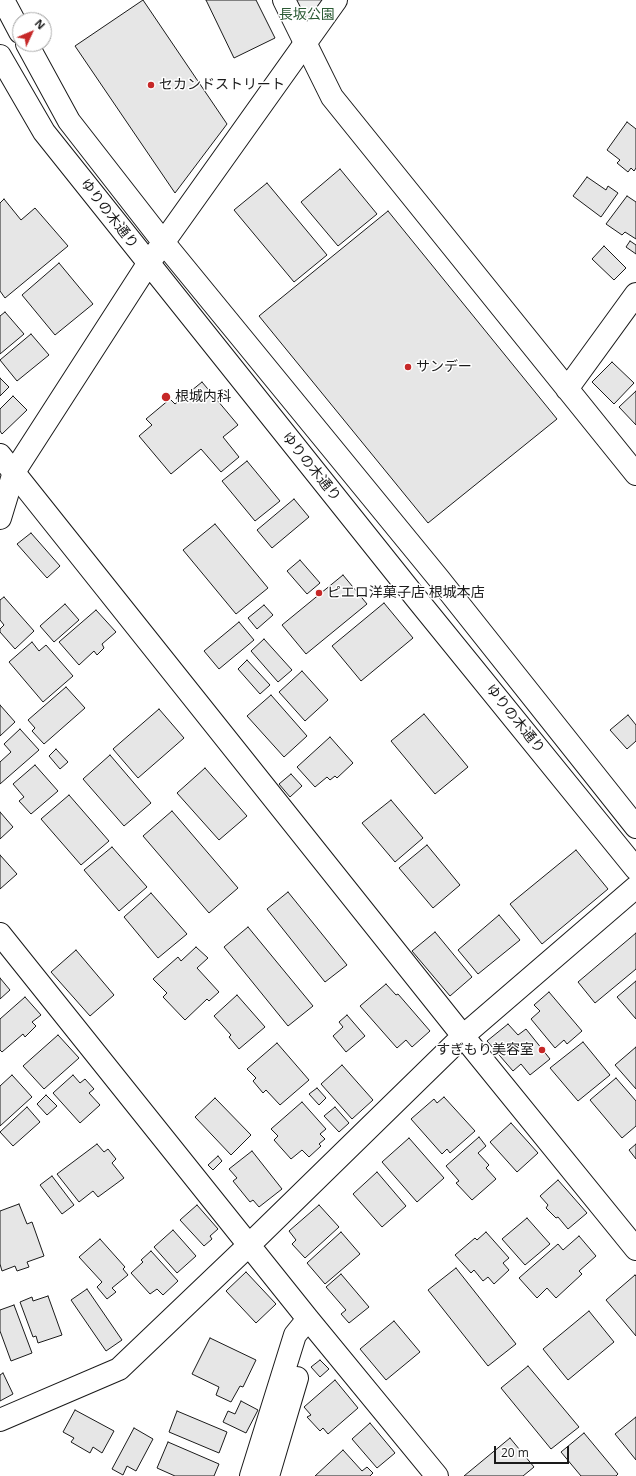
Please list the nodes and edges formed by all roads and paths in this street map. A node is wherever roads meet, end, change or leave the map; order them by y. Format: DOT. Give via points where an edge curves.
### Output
graph roads {
  1 [pos="3,0"];
  2 [pos="284,0"];
  3 [pos="336,0"];
  4 [pos="12,17"];
  5 [pos="304,44"];
  6 [pos="31,52"];
  7 [pos="0,56"];
  8 [pos="164,243"];
  9 [pos="148,264"];
  10 [pos="636,294"];
  11 [pos="567,389"];
  12 [pos="0,454"];
  13 [pos="14,472"];
  14 [pos="636,474"];
  15 [pos="0,518"];
  16 [pos="636,827"];
  17 [pos="636,869"];
  18 [pos="636,887"];
  19 [pos="0,934"];
  20 [pos="463,1036"];
  21 [pos="249,1245"];
  22 [pos="636,1249"];
  23 [pos="308,1319"];
  24 [pos="0,1420"];
  25 [pos="251,1476"];
  26 [pos="268,1476"];
  27 [pos="437,1476"];
  1 -- 4 [label="street"];
  2 -- 5 [label="street"];
  3 -- 5 [label="street"];
  5 -- 8 [label="street"];
  5 -- 11 [label="street" via="332,97"];
  6 -- 8 [label="street, ゆりの木通り" via="69,121"];
  7 -- 9 [label="street, ゆりの木通り" via="44,132"];
  8 -- 9 [label="street"];
  8 -- 16 [label="street, ゆりの木通り" via="439,579"];
  9 -- 13 [label="street"];
  9 -- 17 [label="street, ゆりの木通り"];
  10 -- 11 [label="street"];
  11 -- 14 [label="street"];
  12 -- 13 [label="street"];
  13 -- 15 [label="street"];
  13 -- 20 [label="street"];
  18 -- 20 [label="street"];
  19 -- 21 [label="street"];
  20 -- 21 [label="street"];
  20 -- 22 [label="street"];
  21 -- 23 [label="street"];
  21 -- 24 [label="street" via="118,1369"];
  23 -- 25 [label="street" via="295,1335"];
  23 -- 26 [label="street" via="309,1340"];
  23 -- 27 [label="street"];
}
